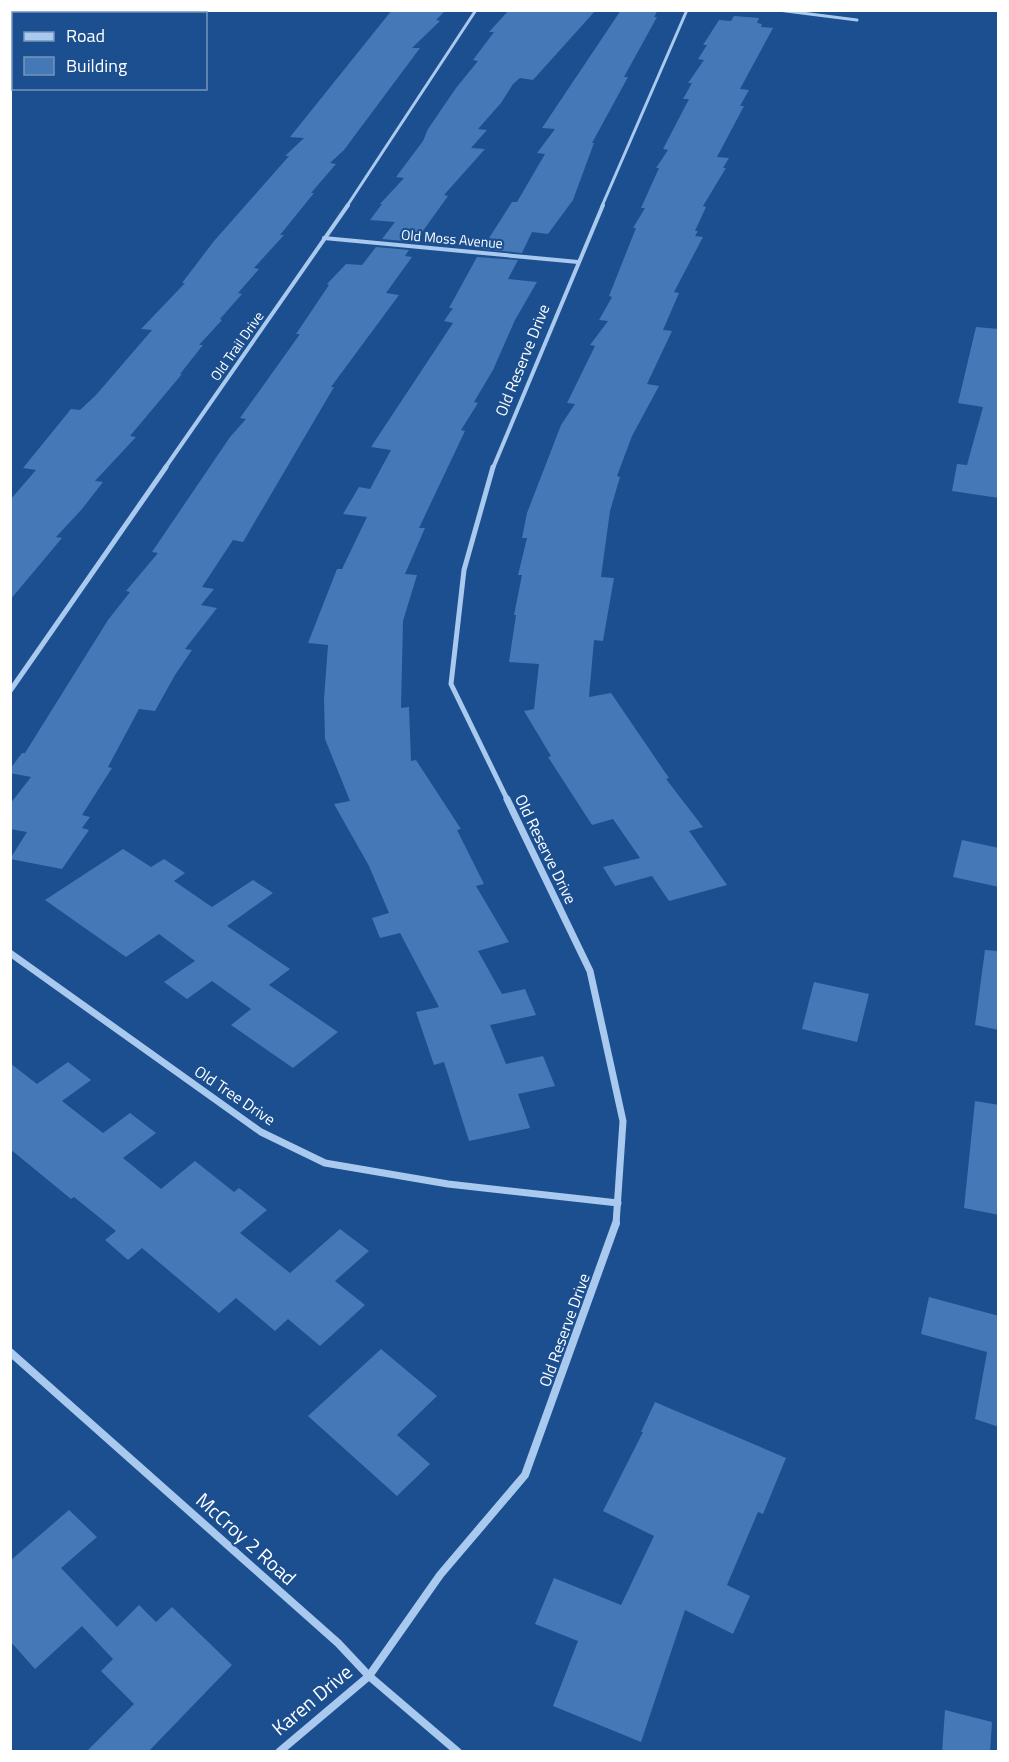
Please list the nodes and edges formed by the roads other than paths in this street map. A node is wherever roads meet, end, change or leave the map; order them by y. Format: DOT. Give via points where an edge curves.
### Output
graph roads {
  1 [pos="476,10"];
  2 [pos="687,10"];
  3 [pos="778,10"];
  4 [pos="857,20"];
  5 [pos="324,238"];
  6 [pos="578,261"];
  7 [pos="10,691"];
  8 [pos="10,953"];
  9 [pos="618,1203"];
  10 [pos="10,1352"];
  11 [pos="369,1676"];
  12 [pos="279,1752"];
  13 [pos="458,1752"];
  1 -- 5 [label="street, Old Trail Drive"];
  2 -- 6 [label="street, Old Reserve Drive"];
  3 -- 4 [label="street"];
  5 -- 6 [label="street, Old Moss Avenue"];
  5 -- 7 [label="street, Old Trail Drive"];
  6 -- 9 [label="street, Old Reserve Drive" via="495,460 464,570 451,684 590,971 623,1121"];
  8 -- 9 [label="street, Old Tree Drive" via="261,1132 325,1163 448,1184"];
  9 -- 11 [label="street, Old Reserve Drive" via="616,1229 525,1476 440,1575"];
  10 -- 11 [label="street, McCroy 2 Road" via="338,1643"];
  11 -- 12 [label="street, Karen Drive"];
  11 -- 13 [label="street, McCroy 2 Road"];
}
